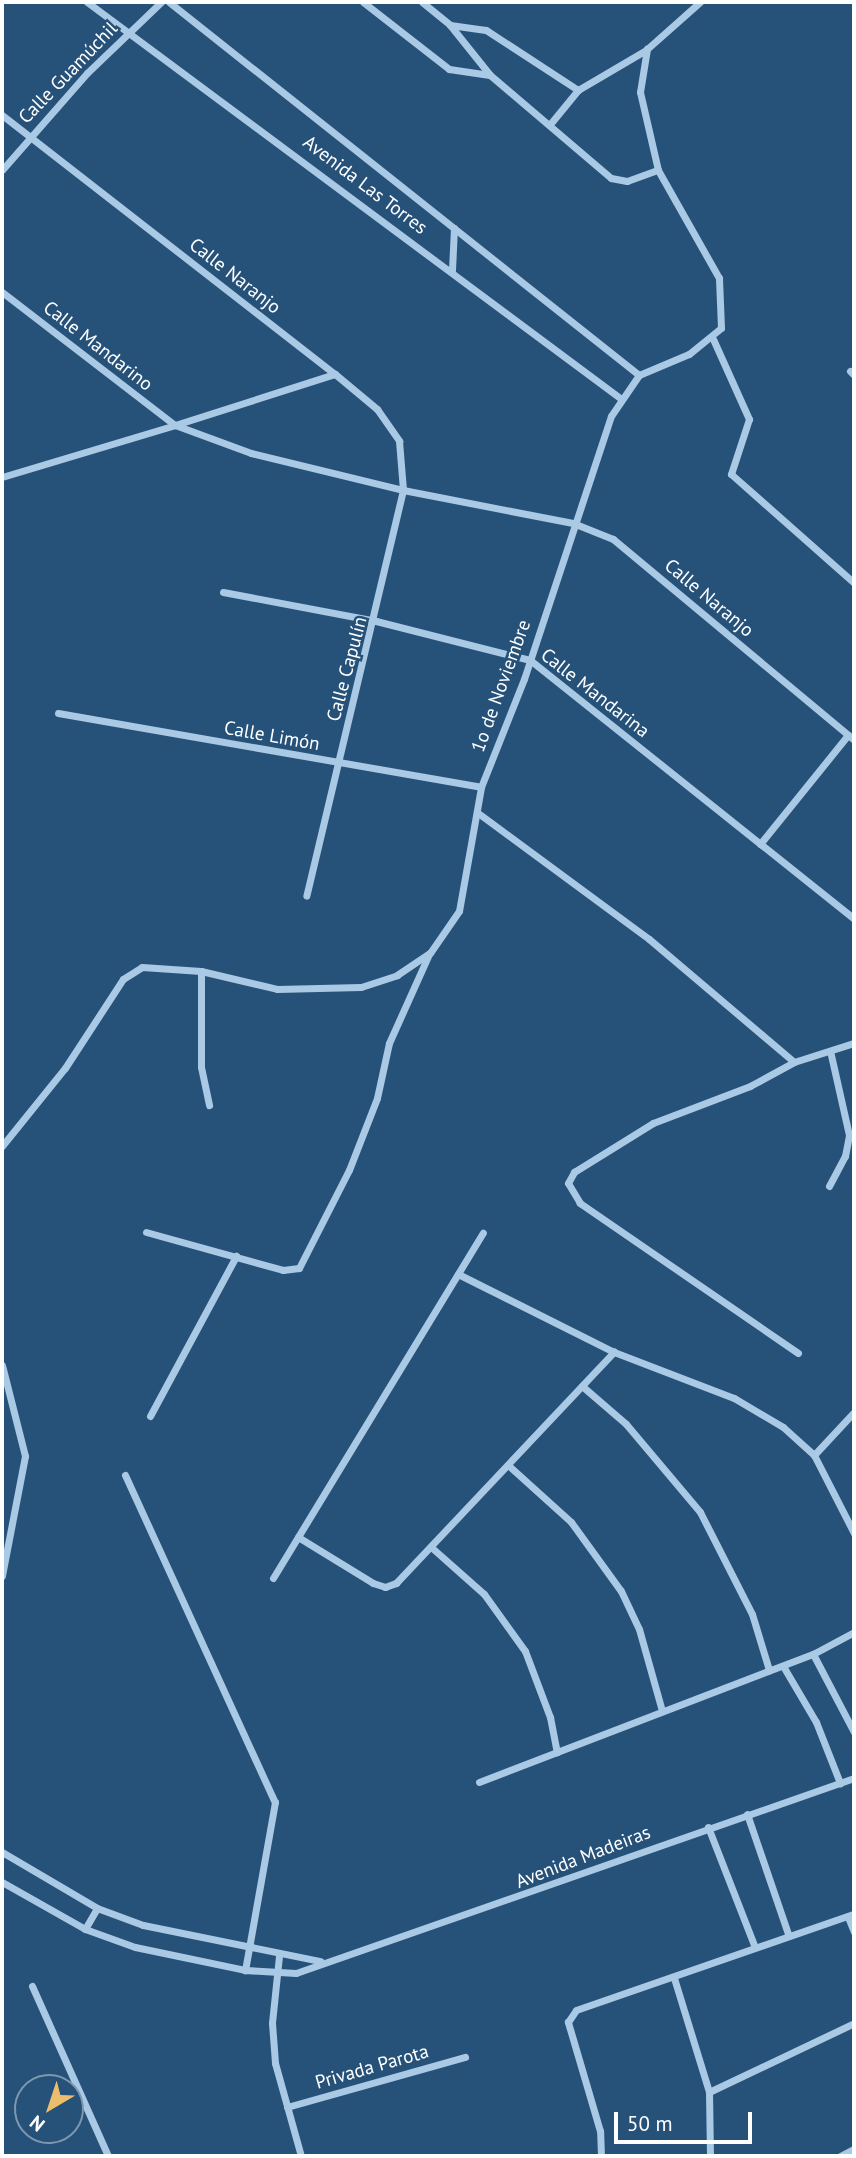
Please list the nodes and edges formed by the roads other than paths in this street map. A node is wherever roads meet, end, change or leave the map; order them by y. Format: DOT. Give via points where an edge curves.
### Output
graph roads {
  1 [pos="87,2"];
  2 [pos="161,2"];
  3 [pos="169,2"];
  4 [pos="363,2"];
  5 [pos="422,2"];
  6 [pos="700,2"];
  7 [pos="450,25"];
  8 [pos="131,30"];
  9 [pos="647,49"];
  10 [pos="490,75"];
  11 [pos="578,90"];
  12 [pos="2,115"];
  13 [pos="551,123"];
  14 [pos="29,135"];
  15 [pos="2,170"];
  16 [pos="658,170"];
  17 [pos="454,228"];
  18 [pos="452,270"];
  19 [pos="2,292"];
  20 [pos="713,339"];
  21 [pos="335,374"];
  22 [pos="639,375"];
  23 [pos="620,398"];
  24 [pos="176,425"];
  25 [pos="4,474"];
  26 [pos="403,491"];
  27 [pos="573,523"];
  28 [pos="854,583"];
  29 [pos="223,592"];
  30 [pos="376,621"];
  31 [pos="530,660"];
  32 [pos="58,713"];
  33 [pos="851,737"];
  34 [pos="338,765"];
  35 [pos="481,787"];
  36 [pos="478,813"];
  37 [pos="760,844"];
  38 [pos="306,896"];
  39 [pos="854,919"];
  40 [pos="430,953"];
  41 [pos="201,971"];
  42 [pos="854,1043"];
  43 [pos="830,1051"];
  44 [pos="794,1062"];
  45 [pos="209,1105"];
  46 [pos="2,1146"];
  47 [pos="829,1186"];
  48 [pos="146,1232"];
  49 [pos="483,1233"];
  50 [pos="236,1256"];
  51 [pos="458,1274"];
  52 [pos="614,1352"];
  53 [pos="798,1353"];
  54 [pos="2,1365"];
  55 [pos="582,1387"];
  56 [pos="854,1412"];
  57 [pos="150,1416"];
  58 [pos="814,1455"];
  59 [pos="508,1465"];
  60 [pos="125,1475"];
  61 [pos="854,1533"];
  62 [pos="298,1537"];
  63 [pos="431,1547"];
  64 [pos="2,1576"];
  65 [pos="272,1578"];
  66 [pos="854,1632"];
  67 [pos="813,1654"];
  68 [pos="783,1666"];
  69 [pos="769,1670"];
  70 [pos="662,1711"];
  71 [pos="854,1732"];
  72 [pos="557,1752"];
  73 [pos="854,1778"];
  74 [pos="479,1782"];
  75 [pos="840,1783"];
  76 [pos="747,1814"];
  77 [pos="708,1827"];
  78 [pos="2,1852"];
  79 [pos="2,1882"];
  80 [pos="97,1908"];
  81 [pos="851,1916"];
  82 [pos="85,1929"];
  83 [pos="854,1932"];
  84 [pos="788,1934"];
  85 [pos="754,1945"];
  86 [pos="250,1950"];
  87 [pos="279,1956"];
  88 [pos="321,1961"];
  89 [pos="245,1970"];
  90 [pos="275,1973"];
  91 [pos="674,1978"];
  92 [pos="32,1986"];
  93 [pos="854,2024"];
  94 [pos="465,2057"];
  95 [pos="709,2092"];
  96 [pos="288,2107"];
  97 [pos="854,2149"];
  98 [pos="108,2156"];
  99 [pos="301,2156"];
  100 [pos="601,2156"];
  101 [pos="710,2156"];
  102 [pos="840,2156"];
  1 -- 8 [label="street, Avenida Las Torres"];
  2 -- 8 [label="street, Calle Guamúchil"];
  3 -- 17 [label="street, Avenida Las Torres"];
  4 -- 10 [label="street" via="449,69"];
  5 -- 7 [label="street"];
  6 -- 9 [label="street"];
  7 -- 10 [label="street"];
  7 -- 11 [label="street" via="486,30"];
  8 -- 14 [label="street, Calle Guamúchil"];
  8 -- 18 [label="street, Avenida Las Torres"];
  9 -- 11 [label="street"];
  9 -- 16 [label="street" via="640,92"];
  10 -- 13 [label="street"];
  11 -- 13 [label="street"];
  12 -- 14 [label="street, Calle Naranjo"];
  13 -- 16 [label="street" via="585,161 611,178 627,181"];
  14 -- 15 [label="street, Calle Guamúchil"];
  14 -- 21 [label="street, Calle Naranjo"];
  16 -- 20 [label="street" via="719,278 724,315"];
  17 -- 18 [label="street"];
  17 -- 22 [label="street, Avenida Las Torres"];
  18 -- 23 [label="street, Avenida Las Torres"];
  19 -- 24 [label="street, Calle Mandarino"];
  20 -- 22 [label="street, 1o de Noviembre"];
  20 -- 28 [label="street" via="749,419 731,474"];
  21 -- 24 [label="street"];
  21 -- 26 [label="street, Calle Naranjo" via="377,409 399,441"];
  22 -- 23 [label="street, 1o de Noviembre"];
  23 -- 27 [label="street, 1o de Noviembre"];
  24 -- 25 [label="street"];
  24 -- 26 [label="street, Calle Naranjo" via="251,453"];
  26 -- 27 [label="street, Calle Naranjo"];
  26 -- 30 [label="street, Calle Capulín"];
  27 -- 31 [label="street, 1o de Noviembre"];
  27 -- 33 [label="street, Calle Naranjo" via="613,540"];
  29 -- 30 [label="street, Calle Mandarina"];
  30 -- 31 [label="street, Calle Mandarina"];
  30 -- 34 [label="street, Calle Capulín"];
  31 -- 35 [label="street, 1o de Noviembre"];
  31 -- 37 [label="street, Calle Mandarina"];
  32 -- 34 [label="street, Calle Limón"];
  33 -- 37 [label="street"];
  34 -- 35 [label="street, Calle Limón"];
  34 -- 38 [label="street, Calle Capulín"];
  35 -- 36 [label="street, 1o de Noviembre"];
  36 -- 40 [label="street, 1o de Noviembre" via="459,911"];
  36 -- 44 [label="street" via="649,939"];
  37 -- 39 [label="street, Calle Mandarina"];
  40 -- 41 [label="street, 1o de Noviembre" via="397,975 327,991 277,989"];
  40 -- 50 [label="street" via="389,1043 377,1098 349,1170 309,1255 299,1268 282,1270"];
  41 -- 45 [label="street" via="201,1067"];
  41 -- 46 [label="street, 1o de Noviembre" via="142,967 123,979 65,1069"];
  42 -- 43 [label="street"];
  43 -- 44 [label="street"];
  43 -- 47 [label="street" via="849,1135 845,1156"];
  44 -- 53 [label="street" via="750,1086 653,1123 574,1172 568,1183 580,1203"];
  48 -- 50 [label="street"];
  49 -- 51 [label="street"];
  50 -- 57 [label="street"];
  51 -- 52 [label="street"];
  51 -- 62 [label="street"];
  52 -- 55 [label="street"];
  52 -- 58 [label="street" via="734,1398 783,1427"];
  54 -- 64 [label="street" via="25,1456"];
  55 -- 59 [label="street"];
  55 -- 69 [label="street" via="642,1441 700,1512 752,1614"];
  56 -- 58 [label="street"];
  58 -- 61 [label="street"];
  59 -- 63 [label="street"];
  59 -- 70 [label="street" via="572,1522 615,1582 639,1629"];
  60 -- 86 [label="street" via="275,1802"];
  62 -- 63 [label="street" via="385,1587"];
  62 -- 65 [label="street"];
  63 -- 72 [label="street" via="484,1594 525,1651 543,1695"];
  66 -- 67 [label="street"];
  67 -- 68 [label="street"];
  67 -- 71 [label="street"];
  68 -- 69 [label="street"];
  68 -- 75 [label="street" via="816,1722"];
  69 -- 70 [label="street"];
  70 -- 72 [label="street"];
  72 -- 74 [label="street"];
  73 -- 75 [label="street, Avenida Madeiras"];
  75 -- 76 [label="street, Avenida Madeiras"];
  76 -- 77 [label="street, Avenida Madeiras"];
  76 -- 84 [label="street"];
  77 -- 85 [label="street"];
  77 -- 88 [label="street, Avenida Madeiras" via="479,1912"];
  78 -- 80 [label="street, Avenida Madeiras"];
  79 -- 82 [label="street, Avenida Madeiras"];
  80 -- 82 [label="street"];
  80 -- 86 [label="street, Avenida Madeiras"];
  81 -- 83 [label="street"];
  81 -- 84 [label="street"];
  82 -- 89 [label="street, Avenida Madeiras" via="135,1947"];
  84 -- 85 [label="street"];
  85 -- 91 [label="street"];
  86 -- 87 [label="street, Avenida Madeiras"];
  86 -- 89 [label="street"];
  87 -- 88 [label="street, Avenida Madeiras"];
  87 -- 90 [label="street"];
  88 -- 90 [label="street, Avenida Madeiras" via="296,1973"];
  89 -- 90 [label="street, Avenida Madeiras"];
  90 -- 96 [label="street" via="275,2063"];
  91 -- 95 [label="street"];
  91 -- 100 [label="street" via="576,2010 568,2022 600,2131"];
  92 -- 98 [label="street"];
  93 -- 95 [label="street"];
  94 -- 96 [label="street, Privada Parota"];
  95 -- 101 [label="street"];
  96 -- 99 [label="street"];
  97 -- 102 [label="street"];
}
